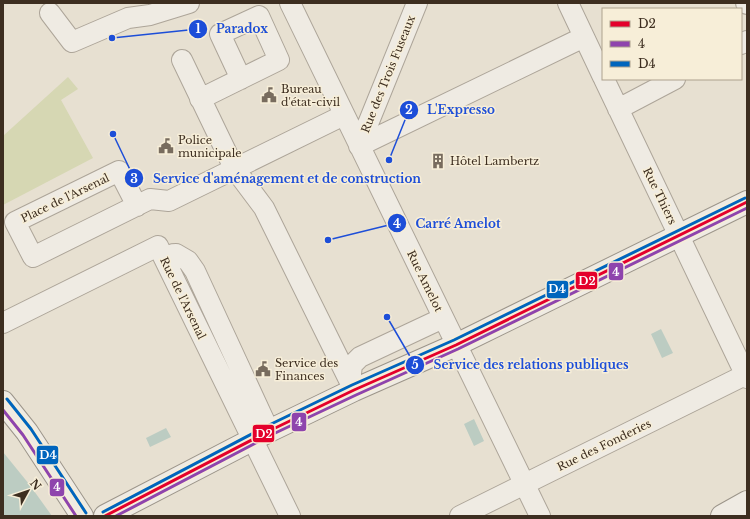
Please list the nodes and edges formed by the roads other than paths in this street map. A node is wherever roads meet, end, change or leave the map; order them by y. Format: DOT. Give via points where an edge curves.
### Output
graph roads {
  1 [pos="189,3"];
  2 [pos="290,3"];
  3 [pos="417,3"];
  4 [pos="568,3"];
  5 [pos="50,13"];
  6 [pos="584,37"];
  7 [pos="182,60"];
  8 [pos="602,74"];
  9 [pos="241,79"];
  10 [pos="605,80"];
  11 [pos="673,80"];
  12 [pos="200,98"];
  13 [pos="618,109"];
  14 [pos="344,115"];
  15 [pos="359,146"];
  16 [pos="234,168"];
  17 [pos="747,202"];
  18 [pos="137,206"];
  19 [pos="679,235"];
  20 [pos="443,318"];
  21 [pos="3,323"];
  22 [pos="456,344"];
  23 [pos="747,375"];
  24 [pos="352,387"];
  25 [pos="3,402"];
  26 [pos="261,436"];
  27 [pos="524,484"];
  28 [pos="747,502"];
  29 [pos="82,516"];
  30 [pos="105,516"];
  31 [pos="290,516"];
  32 [pos="460,516"];
  33 [pos="540,516"];
  34 [pos="722,516"];
  1 -- 5 [label="street" via="150,15 128,18 72,42"];
  2 -- 14 [label="street, Rue Amelot"];
  3 -- 15 [label="street, Rue des Trois Fuseaux"];
  4 -- 6 [label="street, Rue Thiers"];
  6 -- 8 [label="street, Rue Thiers"];
  6 -- 15 [label="street"];
  7 -- 12 [label="street"];
  9 -- 9 [label="street" via="279,60 259,16 220,34"];
  9 -- 12 [label="street"];
  10 -- 13 [label="street, Rue Thiers"];
  11 -- 13 [label="street"];
  12 -- 16 [label="street"];
  13 -- 19 [label="street, Rue Thiers"];
  14 -- 15 [label="street, Rue Amelot"];
  14 -- 16 [label="street"];
  15 -- 20 [label="street, Rue Amelot"];
  16 -- 18 [label="street" via="169,201 150,199"];
  16 -- 24 [label="street" via="264,208"];
  17 -- 19 [label="street"];
  18 -- 18 [label="street, Place de l'Arsenal" via="119,171 15,222 32,258"];
  19 -- 22 [label="street"];
  19 -- 23 [label="street, Rue Thiers"];
  20 -- 22 [label="street, Rue Amelot"];
  20 -- 24 [label="street" via="360,357 352,365"];
  21 -- 26 [label="street, Rue de l'Arsenal" via="158,246"];
  22 -- 24 [label="street"];
  22 -- 27 [label="street, Rue Amelot"];
  23 -- 27 [label="street, Rue des Fonderies"];
  24 -- 26 [label="street"];
  25 -- 29 [label="street" via="27,432"];
  26 -- 30 [label="street"];
  26 -- 31 [label="street, Rue de l'Arsenal"];
  27 -- 32 [label="street, Rue des Fonderies"];
  27 -- 33 [label="street, Rue Amelot"];
  28 -- 34 [label="street"];
}
